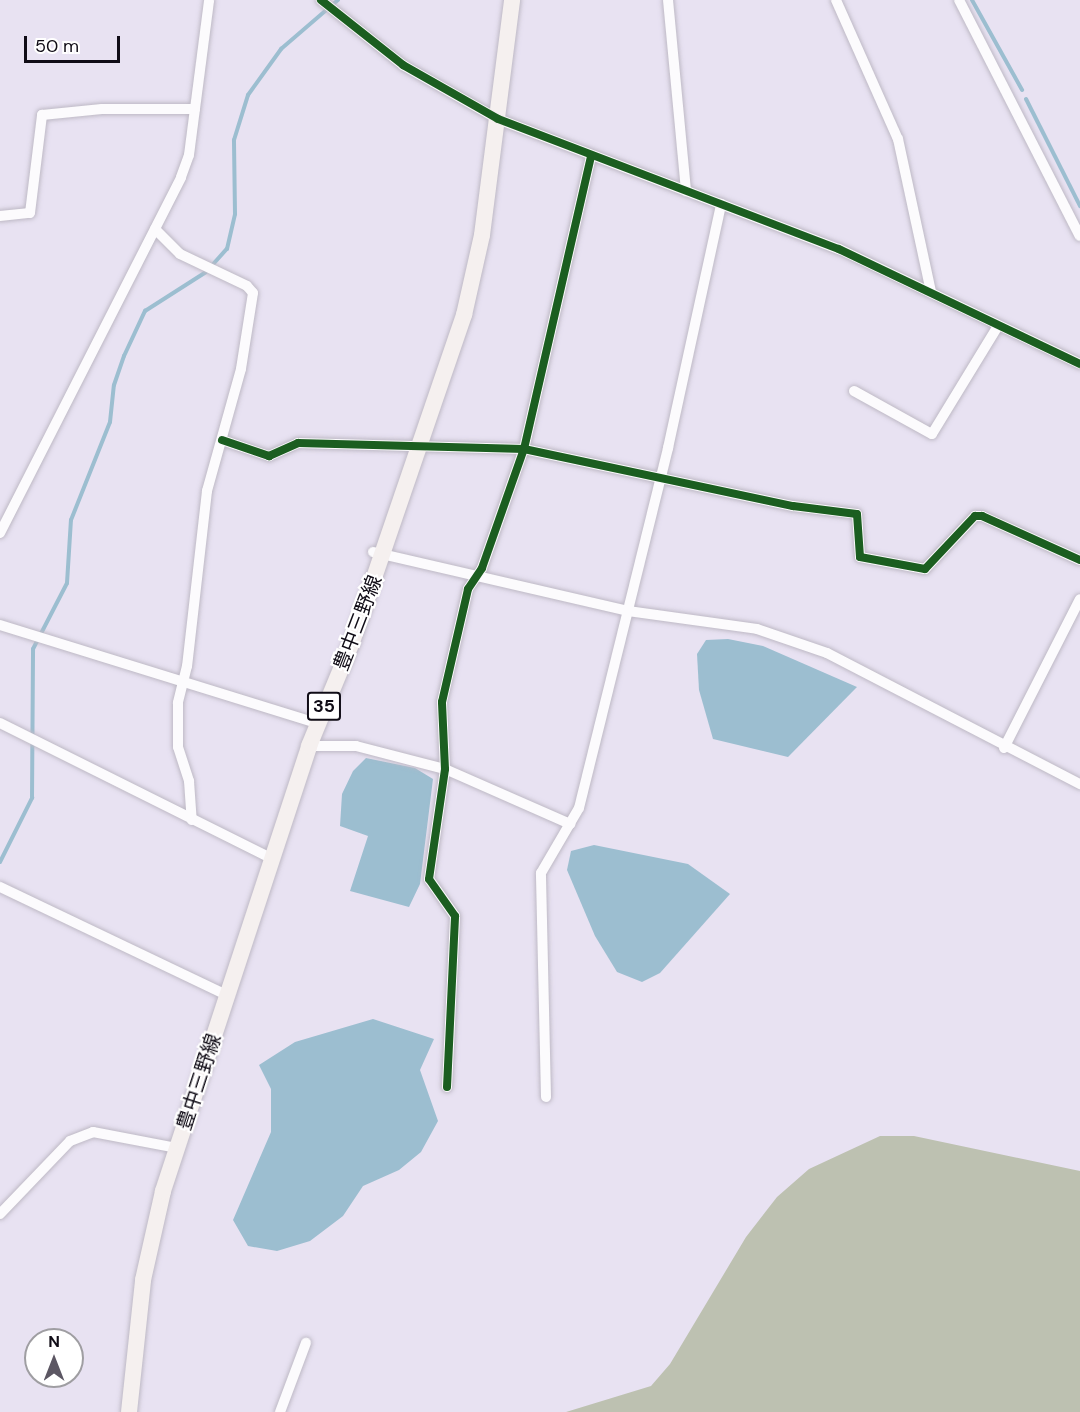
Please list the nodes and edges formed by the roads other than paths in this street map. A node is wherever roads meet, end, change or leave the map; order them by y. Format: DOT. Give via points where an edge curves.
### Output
graph roads {
  1 [pos="209,0"];
  2 [pos="321,0"];
  3 [pos="512,0"];
  4 [pos="668,0"];
  5 [pos="960,0"];
  6 [pos="839,1"];
  7 [pos="195,109"];
  8 [pos="498,119"];
  9 [pos="591,157"];
  10 [pos="686,191"];
  11 [pos="722,204"];
  12 [pos="0,216"];
  13 [pos="155,229"];
  14 [pos="1080,236"];
  15 [pos="931,292"];
  16 [pos="998,326"];
  17 [pos="1080,364"];
  18 [pos="855,390"];
  19 [pos="222,440"];
  20 [pos="422,446"];
  21 [pos="524,449"];
  22 [pos="660,478"];
  23 [pos="0,533"];
  24 [pos="379,553"];
  25 [pos="1080,560"];
  26 [pos="477,576"];
  27 [pos="1080,599"];
  28 [pos="626,610"];
  29 [pos="0,625"];
  30 [pos="184,680"];
  31 [pos="0,723"];
  32 [pos="317,723"];
  33 [pos="309,746"];
  34 [pos="1004,748"];
  35 [pos="445,769"];
  36 [pos="1080,784"];
  37 [pos="192,820"];
  38 [pos="570,824"];
  39 [pos="271,858"];
  40 [pos="0,887"];
  41 [pos="226,995"];
  42 [pos="447,1087"];
  43 [pos="546,1097"];
  44 [pos="177,1148"];
  45 [pos="0,1214"];
  46 [pos="306,1343"];
  47 [pos="129,1412"];
  48 [pos="280,1412"];
  1 -- 7 [label="street"];
  2 -- 8 [label="street" via="404,65"];
  3 -- 8 [label="main road, 豊中三野線 / 35"];
  4 -- 10 [label="street"];
  5 -- 14 [label="street"];
  6 -- 15 [label="street" via="898,139"];
  7 -- 12 [label="street" via="102,109 42,115 30,213"];
  7 -- 13 [label="street" via="189,155"];
  8 -- 9 [label="street"];
  8 -- 20 [label="main road, 豊中三野線 / 35" via="473,283"];
  9 -- 10 [label="street"];
  9 -- 21 [label="street"];
  10 -- 11 [label="street"];
  11 -- 15 [label="street" via="839,249"];
  11 -- 22 [label="street"];
  13 -- 19 [label="street" via="180,254 247,286 253,293 241,369"];
  13 -- 23 [label="street"];
  15 -- 16 [label="street"];
  16 -- 17 [label="street"];
  16 -- 18 [label="street" via="932,434"];
  19 -- 20 [label="street" via="269,456 298,443"];
  19 -- 30 [label="street" via="207,491"];
  20 -- 21 [label="street"];
  20 -- 24 [label="main road, 豊中三野線 / 35"];
  21 -- 22 [label="street"];
  21 -- 26 [label="street"];
  22 -- 25 [label="street" via="794,506 857,514 861,557 925,569 975,516 982,516"];
  22 -- 28 [label="street"];
  24 -- 26 [label="street"];
  24 -- 32 [label="main road, 豊中三野線 / 35" via="352,642"];
  26 -- 28 [label="street"];
  26 -- 35 [label="street" via="468,589 442,702"];
  27 -- 34 [label="street"];
  28 -- 34 [label="street" via="758,629 827,653"];
  28 -- 38 [label="street" via="579,808"];
  29 -- 30 [label="street"];
  30 -- 32 [label="street"];
  30 -- 37 [label="street" via="178,703 178,747 189,781"];
  31 -- 37 [label="street"];
  32 -- 33 [label="main road, 豊中三野線 / 35"];
  33 -- 35 [label="street" via="356,746"];
  33 -- 39 [label="main road, 豊中三野線 / 35"];
  34 -- 36 [label="street"];
  35 -- 38 [label="street"];
  35 -- 42 [label="street" via="429,879 455,916"];
  37 -- 39 [label="street"];
  38 -- 43 [label="street" via="541,873"];
  39 -- 41 [label="main road, 豊中三野線 / 35"];
  40 -- 41 [label="street"];
  41 -- 44 [label="main road, 豊中三野線 / 35"];
  44 -- 45 [label="street" via="93,1132 70,1141"];
  44 -- 47 [label="main road, 豊中三野線 / 35" via="150,1240 135,1331"];
  46 -- 48 [label="street"];
}
